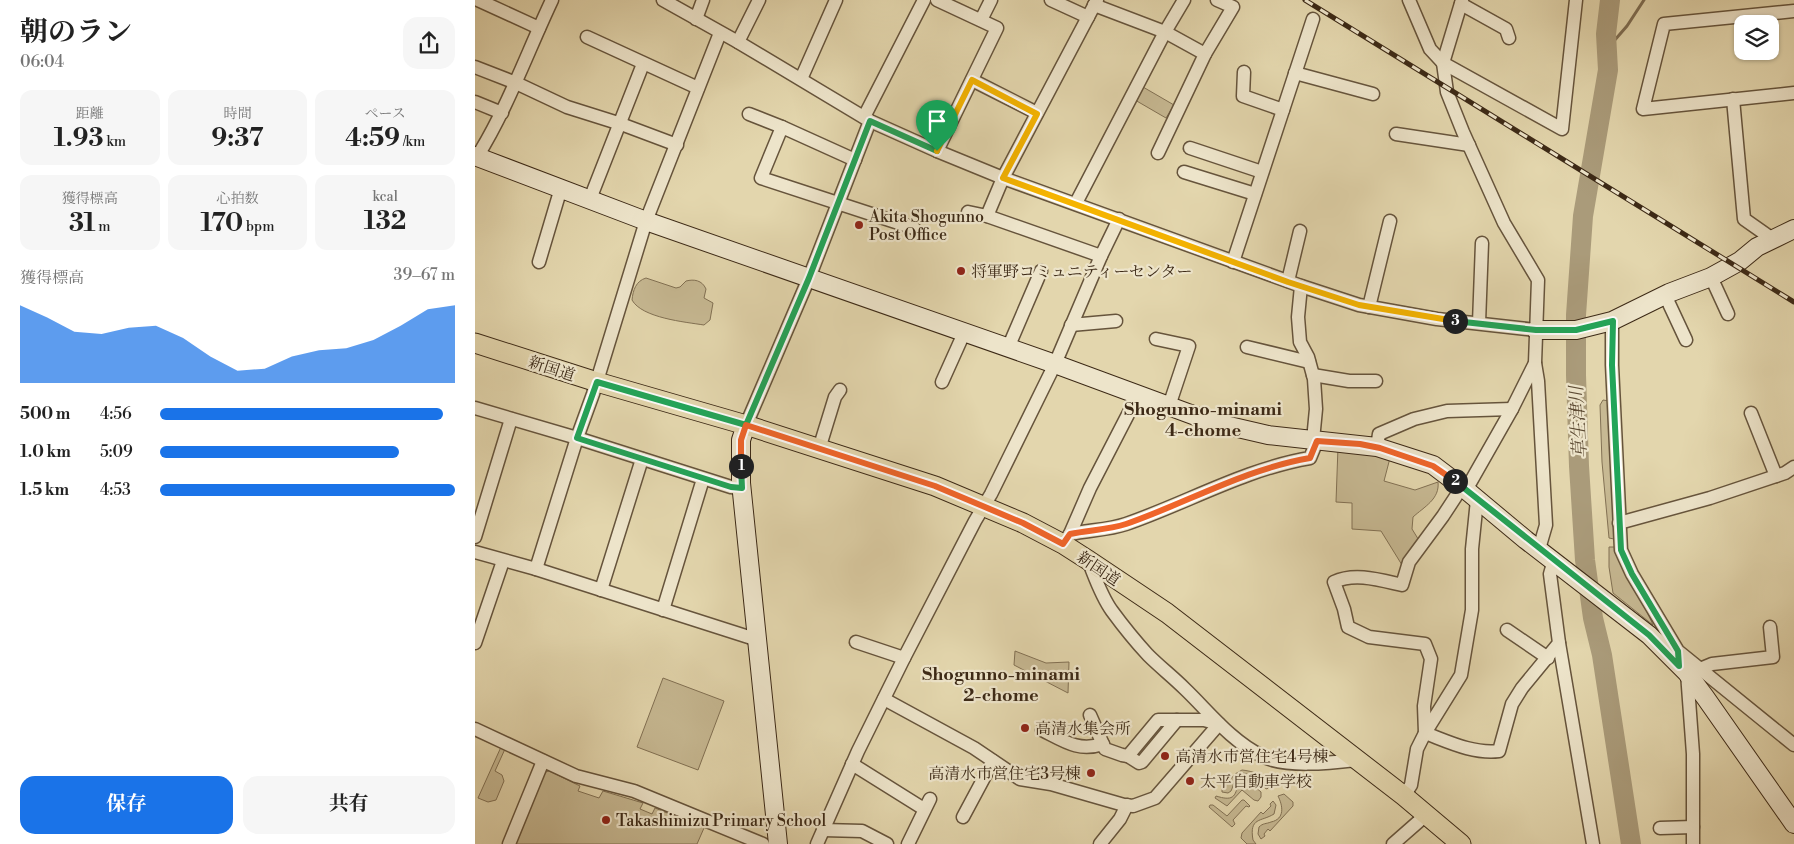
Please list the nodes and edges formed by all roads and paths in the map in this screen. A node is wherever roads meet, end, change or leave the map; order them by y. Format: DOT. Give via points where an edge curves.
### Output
graph roads {
  1 [pos="478,0"];
  2 [pos="552,0"];
  3 [pos="663,0"];
  4 [pos="703,0"];
  5 [pos="759,0"];
  6 [pos="836,0"];
  7 [pos="925,0"];
  8 [pos="937,0"];
  9 [pos="991,0"];
  10 [pos="1051,0"];
  11 [pos="1184,0"];
  12 [pos="1217,0"];
  13 [pos="1409,0"];
  14 [pos="1576,0"];
  15 [pos="1096,2"];
  16 [pos="1462,2"];
  17 [pos="963,5"];
  18 [pos="1794,11"];
  19 [pos="1088,18"];
  20 [pos="1313,18"];
  21 [pos="696,19"];
  22 [pos="981,20"];
  23 [pos="539,28"];
  24 [pos="1165,32"];
  25 [pos="720,33"];
  26 [pos="587,37"];
  27 [pos="1509,38"];
  28 [pos="738,42"];
  29 [pos="1205,54"];
  30 [pos="1443,63"];
  31 [pos="643,64"];
  32 [pos="475,67"];
  33 [pos="1244,72"];
  34 [pos="1295,73"];
  35 [pos="801,79"];
  36 [pos="972,80"];
  37 [pos="516,83"];
  38 [pos="698,88"];
  39 [pos="1794,93"];
  40 [pos="1373,94"];
  41 [pos="1733,99"];
  42 [pos="475,102"];
  43 [pos="1283,110"];
  44 [pos="502,114"];
  45 [pos="749,114"];
  46 [pos="1037,114"];
  47 [pos="867,119"];
  48 [pos="621,124"];
  49 [pos="781,127"];
  50 [pos="1396,134"];
  51 [pos="677,145"];
  52 [pos="1469,145"];
  53 [pos="1190,148"];
  54 [pos="937,151"];
  55 [pos="1158,152"];
  56 [pos="476,156"];
  57 [pos="855,160"];
  58 [pos="1184,172"];
  59 [pos="1262,172"];
  60 [pos="1003,178"];
  61 [pos="561,188"];
  62 [pos="1255,194"];
  63 [pos="590,199"];
  64 [pos="838,202"];
  65 [pos="1077,203"];
  66 [pos="968,212"];
  67 [pos="987,216"];
  68 [pos="1119,219"];
  69 [pos="646,221"];
  70 [pos="1390,221"];
  71 [pos="914,228"];
  72 [pos="1794,229"];
  73 [pos="1300,231"];
  74 [pos="1771,238"];
  75 [pos="1482,243"];
  76 [pos="1101,256"];
  77 [pos="539,262"];
  78 [pos="1233,262"];
  79 [pos="1041,271"];
  80 [pos="809,278"];
  81 [pos="1711,278"];
  82 [pos="1288,282"];
  83 [pos="1301,286"];
  84 [pos="1665,296"];
  85 [pos="1369,307"];
  86 [pos="1728,314"];
  87 [pos="1116,321"];
  88 [pos="1609,322"];
  89 [pos="1479,323"];
  90 [pos="1071,325"];
  91 [pos="1540,330"];
  92 [pos="964,333"];
  93 [pos="1156,339"];
  94 [pos="1686,340"];
  95 [pos="475,343"];
  96 [pos="1247,347"];
  97 [pos="1008,348"];
  98 [pos="1309,362"];
  99 [pos="1535,363"];
  100 [pos="1055,364"];
  101 [pos="1313,375"];
  102 [pos="1376,381"];
  103 [pos="597,382"];
  104 [pos="942,382"];
  105 [pos="840,390"];
  106 [pos="1139,395"];
  107 [pos="1169,406"];
  108 [pos="475,408"];
  109 [pos="1512,409"];
  110 [pos="1751,413"];
  111 [pos="511,419"];
  112 [pos="746,425"];
  113 [pos="577,438"];
  114 [pos="1315,440"];
  115 [pos="1377,447"];
  116 [pos="819,449"];
  117 [pos="641,459"];
  118 [pos="1794,467"];
  119 [pos="1775,476"];
  120 [pos="703,479"];
  121 [pos="742,488"];
  122 [pos="1468,492"];
  123 [pos="983,506"];
  124 [pos="1619,523"];
  125 [pos="475,537"];
  126 [pos="1067,539"];
  127 [pos="1539,549"];
  128 [pos="475,552"];
  129 [pos="1088,560"];
  130 [pos="503,561"];
  131 [pos="1555,561"];
  132 [pos="536,569"];
  133 [pos="601,590"];
  134 [pos="663,610"];
  135 [pos="1770,627"];
  136 [pos="1507,630"];
  137 [pos="758,640"];
  138 [pos="856,642"];
  139 [pos="475,643"];
  140 [pos="1559,643"];
  141 [pos="904,658"];
  142 [pos="1548,658"];
  143 [pos="1686,665"];
  144 [pos="884,699"];
  145 [pos="1090,715"];
  146 [pos="1219,724"];
  147 [pos="475,729"];
  148 [pos="1042,730"];
  149 [pos="1425,732"];
  150 [pos="1103,744"];
  151 [pos="1794,745"];
  152 [pos="1356,760"];
  153 [pos="543,761"];
  154 [pos="993,761"];
  155 [pos="852,764"];
  156 [pos="1404,796"];
  157 [pos="1127,806"];
  158 [pos="1426,815"];
  159 [pos="963,817"];
  160 [pos="1794,824"];
  161 [pos="1693,827"];
  162 [pos="1660,828"];
  163 [pos="823,830"];
  164 [pos="509,844"];
  165 [pos="763,844"];
  166 [pos="778,844"];
  167 [pos="817,844"];
  168 [pos="887,844"];
  169 [pos="908,844"];
  170 [pos="1100,844"];
  171 [pos="1393,844"];
  172 [pos="1461,844"];
  173 [pos="1593,844"];
  174 [pos="1693,844"];
  1 -- 23 [label="street"];
  2 -- 23 [label="street"];
  3 -- 21 [label="street"];
  4 -- 21 [label="street"];
  5 -- 28 [label="street"];
  6 -- 35 [label="street"];
  7 -- 47 [label="street"];
  8 -- 17 [label="street"];
  9 -- 22 [label="street"];
  10 -- 19 [label="street"];
  11 -- 24 [label="street"];
  12 -- 29 [label="street" via="1233,7"];
  13 -- 30 [label="street" via="1430,49"];
  14 -- 30 [label="street" via="1562,129"];
  15 -- 19 [label="street"];
  15 -- 24 [label="street"];
  16 -- 27 [label="street" via="1506,29"];
  16 -- 30 [label="street"];
  17 -- 22 [label="street"];
  18 -- 41 [label="street" via="1665,24 1643,109"];
  19 -- 46 [label="street"];
  20 -- 34 [label="street"];
  21 -- 25 [label="street"];
  22 -- 36 [label="street" via="997,28"];
  23 -- 37 [label="street"];
  24 -- 29 [label="street"];
  24 -- 65 [label="street"];
  25 -- 28 [label="street"];
  25 -- 38 [label="street"];
  26 -- 31 [label="street"];
  28 -- 35 [label="street"];
  29 -- 55 [label="street"];
  30 -- 52 [label="street" via="1447,92"];
  31 -- 38 [label="street"];
  31 -- 48 [label="street"];
  32 -- 37 [label="street"];
  33 -- 43 [label="street" via="1243,96"];
  34 -- 40 [label="street"];
  34 -- 43 [label="street"];
  35 -- 47 [label="street"];
  36 -- 46 [label="street"];
  36 -- 54 [label="street"];
  37 -- 44 [label="street"];
  37 -- 48 [label="street" via="567,107"];
  38 -- 51 [label="street"];
  39 -- 41 [label="street"];
  41 -- 74 [label="street" via="1744,219"];
  42 -- 44 [label="street"];
  43 -- 59 [label="street"];
  44 -- 56 [label="street"];
  45 -- 49 [label="street"];
  46 -- 60 [label="street"];
  47 -- 54 [label="street"];
  47 -- 57 [label="street"];
  48 -- 51 [label="street"];
  48 -- 63 [label="street"];
  49 -- 57 [label="street"];
  49 -- 64 [label="street" via="761,178"];
  50 -- 52 [label="street"];
  51 -- 69 [label="street"];
  52 -- 91 [label="street" via="1504,223 1538,280"];
  53 -- 59 [label="street"];
  54 -- 60 [label="street"];
  56 -- 61 [label="street"];
  57 -- 64 [label="street"];
  58 -- 62 [label="street"];
  59 -- 62 [label="street"];
  60 -- 65 [label="street"];
  60 -- 67 [label="street"];
  61 -- 63 [label="street"];
  61 -- 77 [label="street"];
  62 -- 78 [label="street"];
  63 -- 69 [label="street"];
  64 -- 71 [label="street"];
  64 -- 80 [label="street"];
  65 -- 68 [label="street"];
  66 -- 67 [label="street"];
  67 -- 76 [label="street"];
  68 -- 76 [label="street"];
  68 -- 78 [label="street"];
  69 -- 80 [label="street"];
  69 -- 103 [label="street"];
  70 -- 85 [label="street"];
  72 -- 74 [label="street"];
  73 -- 82 [label="street"];
  74 -- 81 [label="street" via="1740,262"];
  75 -- 89 [label="street"];
  76 -- 90 [label="street"];
  78 -- 82 [label="street"];
  79 -- 97 [label="street"];
  80 -- 92 [label="street"];
  80 -- 112 [label="street"];
  81 -- 84 [label="street"];
  81 -- 86 [label="street"];
  82 -- 83 [label="street"];
  83 -- 85 [label="street"];
  83 -- 98 [label="street" via="1300,342"];
  84 -- 88 [label="street"];
  84 -- 94 [label="street"];
  85 -- 89 [label="street"];
  87 -- 90 [label="street"];
  88 -- 91 [label="street" via="1576,330"];
  88 -- 124 [label="street"];
  89 -- 91 [label="street"];
  90 -- 100 [label="street"];
  91 -- 99 [label="street"];
  92 -- 97 [label="street"];
  92 -- 104 [label="street"];
  93 -- 107 [label="street" via="1189,346"];
  95 -- 103 [label="main road, 新国道"];
  96 -- 98 [label="street"];
  97 -- 100 [label="street"];
  98 -- 101 [label="street"];
  99 -- 109 [label="street"];
  99 -- 127 [label="street" via="1546,526"];
  100 -- 106 [label="street"];
  100 -- 123 [label="street"];
  101 -- 102 [label="street" via="1349,381"];
  101 -- 114 [label="street"];
  103 -- 112 [label="main road, 新国道"];
  103 -- 113 [label="street"];
  105 -- 116 [label="street"];
  106 -- 107 [label="street"];
  106 -- 126 [label="street" via="1089,488"];
  107 -- 114 [label="street" via="1212,422 1258,433"];
  108 -- 111 [label="street"];
  109 -- 115 [label="street" via="1447,411 1414,419 1379,434"];
  109 -- 122 [label="street"];
  110 -- 119 [label="street"];
  111 -- 113 [label="street"];
  111 -- 125 [label="street"];
  112 -- 116 [label="main road, 新国道"];
  112 -- 121 [label="street" via="741,440"];
  113 -- 117 [label="street"];
  113 -- 132 [label="street"];
  114 -- 115 [label="street"];
  114 -- 126 [label="street" via="1310,458 1287,462 1125,524"];
  115 -- 122 [label="street" via="1433,466"];
  116 -- 123 [label="main road, 新国道" via="935,486"];
  117 -- 120 [label="street"];
  117 -- 133 [label="street"];
  118 -- 119 [label="street"];
  119 -- 124 [label="street"];
  120 -- 121 [label="street"];
  120 -- 134 [label="street"];
  121 -- 137 [label="street"];
  122 -- 127 [label="street"];
  122 -- 149 [label="street" via="1472,610 1461,674"];
  122 -- 149 [label="street" via="1443,516 1409,562 1402,584 1344,577 1334,582 1348,627 1369,636 1425,644 1431,658 1424,706"];
  123 -- 126 [label="main road, 新国道"];
  123 -- 141 [label="street"];
  124 -- 143 [label="street" via="1621,550 1629,568"];
  126 -- 129 [label="main road, 新国道"];
  127 -- 131 [label="street"];
  128 -- 130 [label="street"];
  129 -- 146 [label="street" via="1112,611 1148,656"];
  129 -- 152 [label="main road, 新国道" via="1167,614"];
  130 -- 132 [label="street"];
  130 -- 139 [label="street"];
  131 -- 140 [label="street" via="1550,574"];
  131 -- 143 [label="street"];
  132 -- 133 [label="street"];
  133 -- 134 [label="street"];
  134 -- 137 [label="street"];
  135 -- 143 [label="street" via="1773,657"];
  136 -- 142 [label="street"];
  137 -- 166 [label="street"];
  138 -- 141 [label="street"];
  140 -- 142 [label="street"];
  140 -- 173 [label="street"];
  141 -- 144 [label="street"];
  142 -- 149 [label="street" via="1512,704 1499,751 1461,747"];
  143 -- 151 [label="street"];
  143 -- 160 [label="street"];
  143 -- 161 [label="street" via="1693,754"];
  144 -- 154 [label="street"];
  144 -- 155 [label="street"];
  145 -- 150 [label="street"];
  146 -- 150 [label="street" via="1204,720 1158,720 1128,756 1105,749"];
  146 -- 152 [label="street" via="1263,757 1309,763"];
  146 -- 157 [label="street" via="1155,798"];
  147 -- 153 [label="street"];
  148 -- 150 [label="street" via="1075,746 1090,748"];
  149 -- 156 [label="street" via="1417,749 1411,785"];
  152 -- 156 [label="main road, 新国道"];
  153 -- 164 [label="street"];
  153 -- 165 [label="street" via="576,776 634,791"];
  154 -- 157 [label="street" via="1020,779 1051,784"];
  154 -- 159 [label="street"];
  155 -- 163 [label="street"];
  155 -- 169 [label="street" via="927,804"];
  156 -- 158 [label="main road, 新国道"];
  157 -- 170 [label="street"];
  158 -- 171 [label="street"];
  158 -- 172 [label="main road, 新国道"];
  161 -- 162 [label="street"];
  161 -- 174 [label="street"];
  163 -- 167 [label="street"];
  163 -- 168 [label="street" via="862,831"];
}
